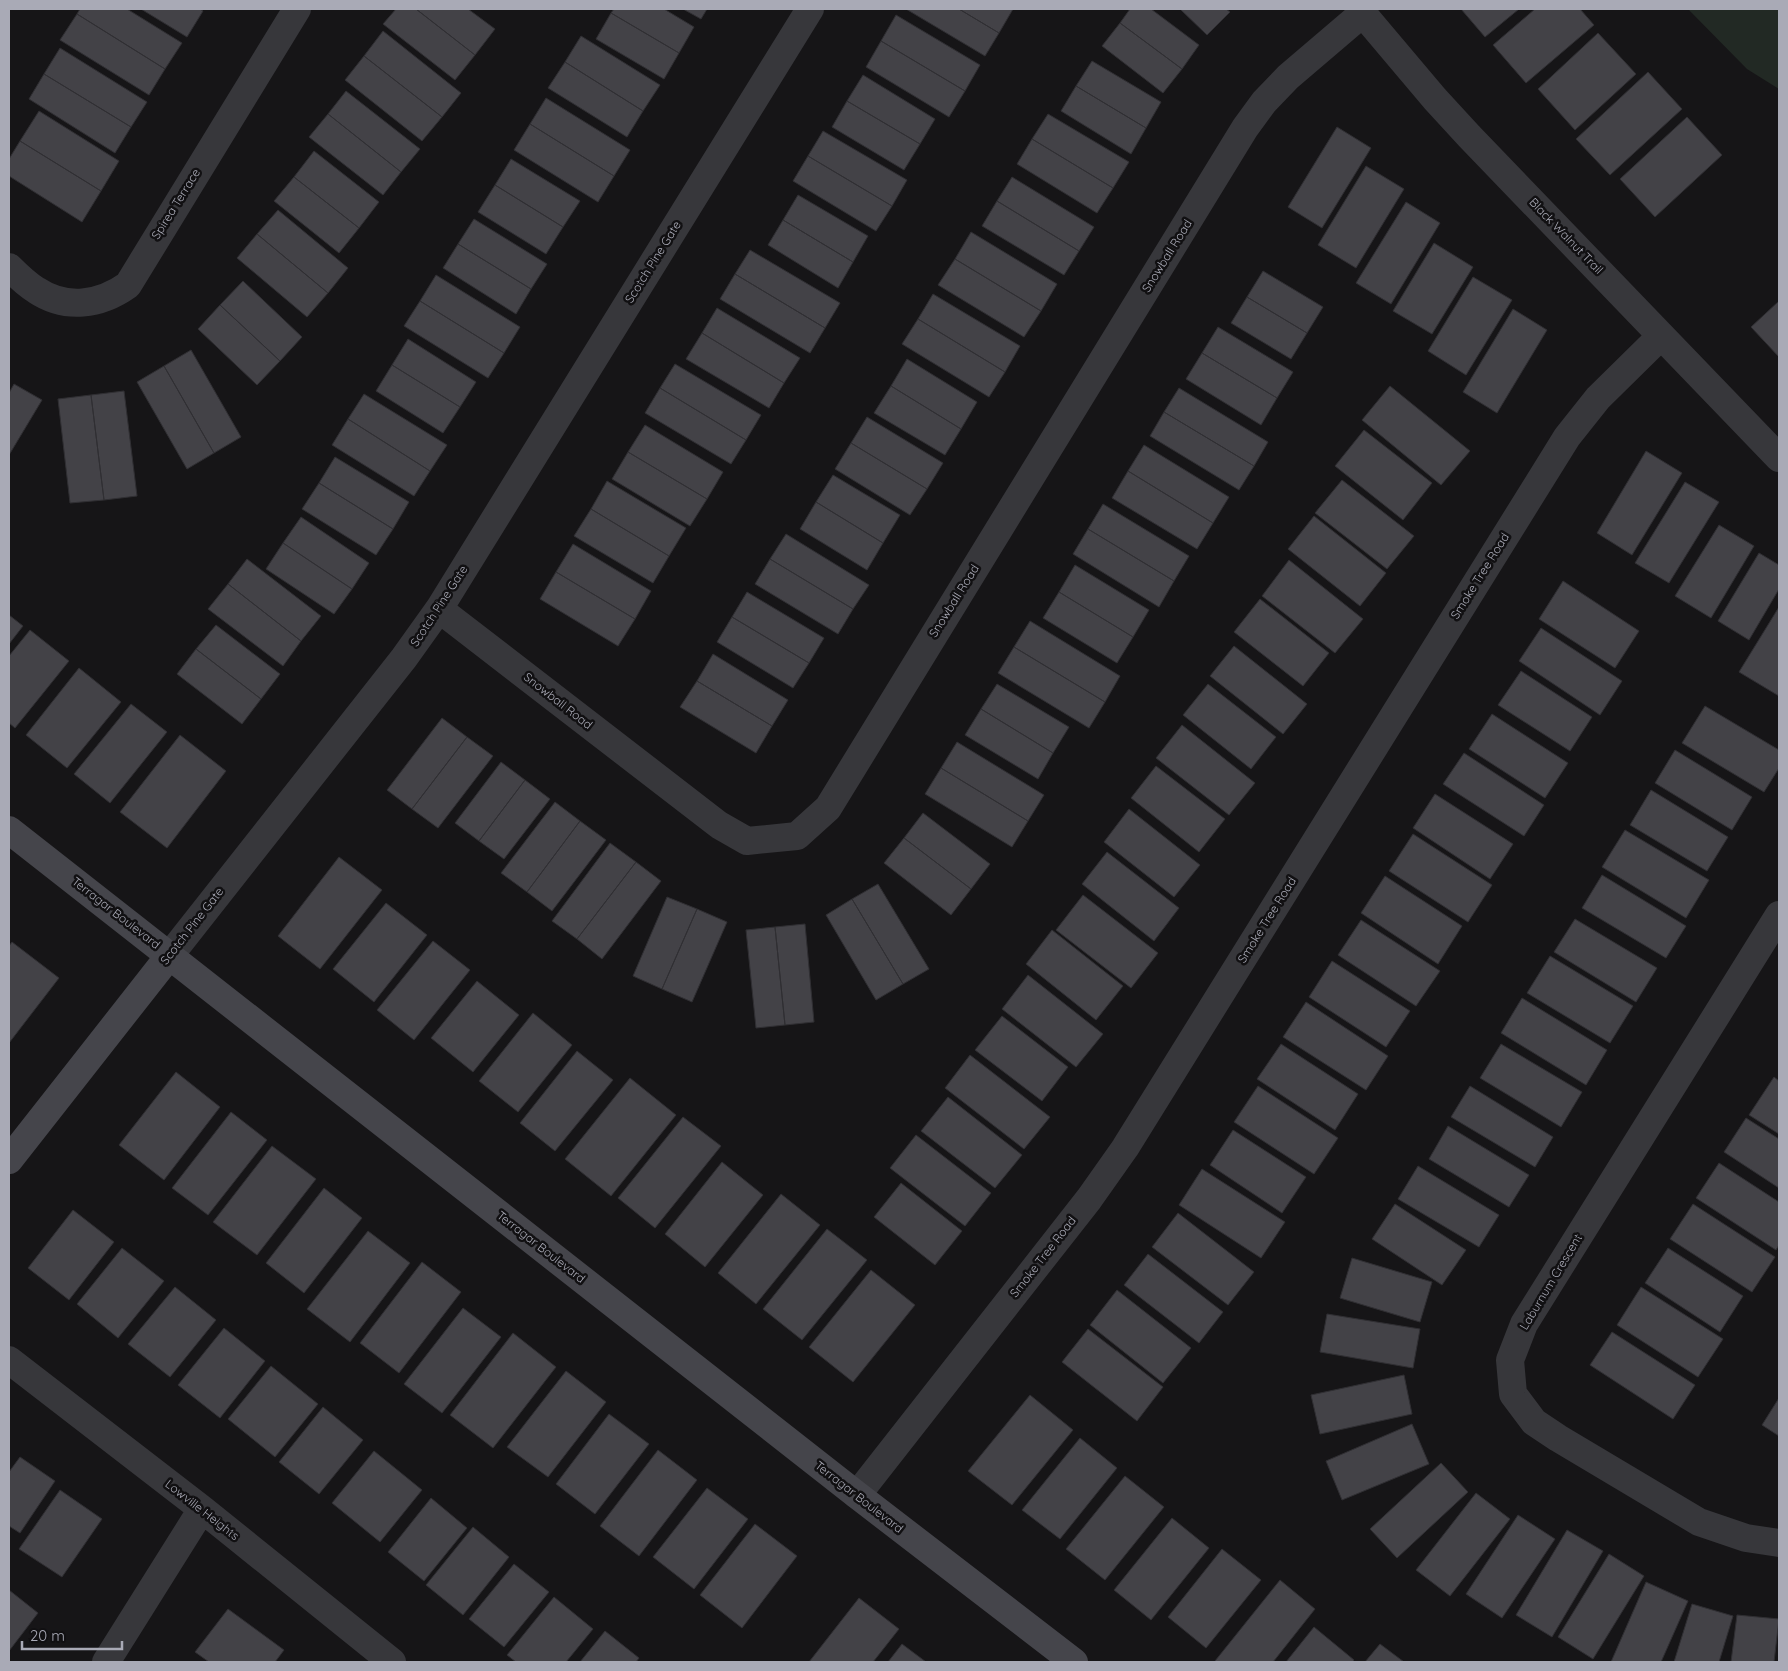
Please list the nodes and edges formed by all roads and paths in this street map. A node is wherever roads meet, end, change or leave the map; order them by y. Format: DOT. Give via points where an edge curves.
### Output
graph roads {
  1 [pos="297,9"];
  2 [pos="810,9"];
  3 [pos="1361,11"];
  4 [pos="9,267"];
  5 [pos="1661,336"];
  6 [pos="1779,458"];
  7 [pos="439,609"];
  8 [pos="9,830"];
  9 [pos="1779,915"];
  10 [pos="170,955"];
  11 [pos="9,1160"];
  12 [pos="9,1360"];
  13 [pos="857,1495"];
  14 [pos="202,1509"];
  15 [pos="1779,1543"];
  16 [pos="106,1662"];
  17 [pos="392,1662"];
  18 [pos="1074,1662"];
  1 -- 4 [label="street, Spirea Terrace" via="128,285 100,300 84,304 69,302 36,291"];
  2 -- 7 [label="street, Scotch Pine Gate"];
  3 -- 5 [label="street, Black Walnut Trail" via="1434,99"];
  3 -- 7 [label="street, Snowball Road" via="1288,77 1245,128 828,808 797,836 747,841 719,824"];
  5 -- 6 [label="street, Black Walnut Trail"];
  5 -- 13 [label="street, Smoke Tree Road" via="1598,398 1567,437 1126,1148"];
  7 -- 10 [label="street, Scotch Pine Gate"];
  8 -- 10 [label="street, Terragar Boulevard"];
  9 -- 15 [label="street, Laburnum Crescent" via="1524,1324 1510,1360 1513,1394 1534,1422 1699,1522 1746,1538"];
  10 -- 11 [label="street, Scotch Pine Gate"];
  10 -- 13 [label="street, Terragar Boulevard"];
  12 -- 14 [label="street, Lowville Heights"];
  13 -- 18 [label="street, Terragar Boulevard"];
  14 -- 16 [label="street"];
  14 -- 17 [label="street, Lowville Heights"];
}
